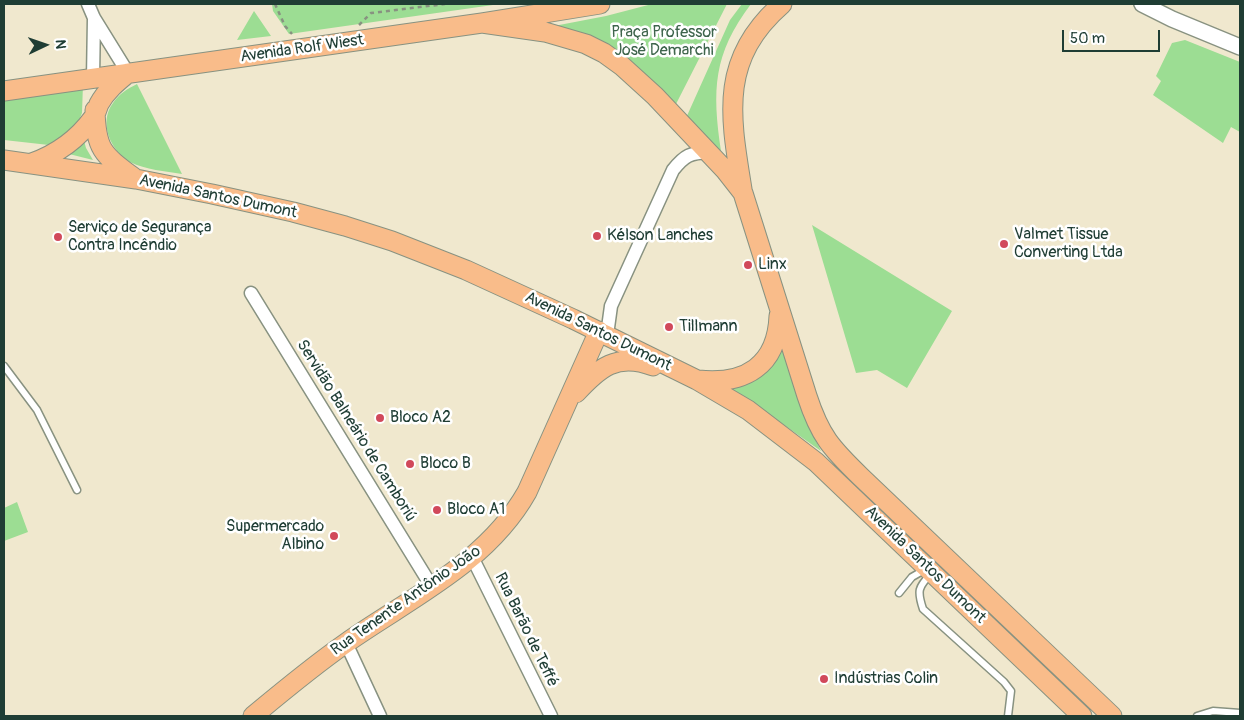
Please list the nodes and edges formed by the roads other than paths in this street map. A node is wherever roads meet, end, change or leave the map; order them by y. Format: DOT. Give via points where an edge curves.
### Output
graph roads {
  1 [pos="88,4"];
  2 [pos="600,4"];
  3 [pos="767,4"];
  4 [pos="782,4"];
  5 [pos="1142,4"];
  6 [pos="1161,4"];
  7 [pos="94,18"];
  8 [pos="1172,19"];
  9 [pos="482,23"];
  10 [pos="762,23"];
  11 [pos="1240,47"];
  12 [pos="128,74"];
  13 [pos="93,78"];
  14 [pos="4,91"];
  15 [pos="95,116"];
  16 [pos="710,152"];
  17 [pos="4,160"];
  18 [pos="32,163"];
  19 [pos="136,180"];
  20 [pos="743,193"];
  21 [pos="251,293"];
  22 [pos="780,310"];
  23 [pos="603,333"];
  24 [pos="4,366"];
  25 [pos="696,380"];
  26 [pos="568,402"];
  27 [pos="748,410"];
  28 [pos="77,490"];
  29 [pos="472,558"];
  30 [pos="930,570"];
  31 [pos="432,586"];
  32 [pos="899,593"];
  33 [pos="346,643"];
  34 [pos="1240,713"];
  35 [pos="253,716"];
  36 [pos="380,716"];
  37 [pos="551,716"];
  38 [pos="1008,716"];
  39 [pos="1082,716"];
  40 [pos="1112,716"];
  41 [pos="1197,716"];
  1 -- 7 [label="street"];
  2 -- 9 [label="main road, Avenida Rolf Wiest"];
  3 -- 10 [label="main road"];
  4 -- 10 [label="main road"];
  5 -- 8 [label="street"];
  6 -- 8 [label="street"];
  7 -- 12 [label="street"];
  7 -- 13 [label="street"];
  8 -- 11 [label="street"];
  9 -- 12 [label="main road, Avenida Rolf Wiest"];
  9 -- 16 [label="main road" via="552,34 604,53 628,71"];
  10 -- 20 [label="main road" via="739,65 731,103"];
  12 -- 13 [label="main road, Avenida Rolf Wiest"];
  12 -- 15 [label="main road" via="106,94"];
  13 -- 14 [label="main road, Avenida Rolf Wiest"];
  13 -- 15 [label="main road"];
  15 -- 18 [label="main road" via="67,146"];
  15 -- 19 [label="main road" via="96,136 103,151"];
  16 -- 20 [label="main road"];
  16 -- 23 [label="street, Rua Tenente Antônio João" via="685,156 673,170 611,306"];
  17 -- 18 [label="main road, Avenida Santos Dumont"];
  18 -- 19 [label="main road, Avenida Santos Dumont"];
  19 -- 23 [label="main road, Avenida Santos Dumont" via="293,212 382,238 466,270"];
  20 -- 22 [label="main road, Avenida Santos Dumont"];
  21 -- 31 [label="street, Servidão Balneário de Camboriú"];
  22 -- 25 [label="main road" via="776,339 756,369 734,380"];
  22 -- 40 [label="main road, Avenida Santos Dumont" via="818,427 827,442"];
  23 -- 25 [label="main road, Avenida Santos Dumont"];
  23 -- 26 [label="main road, Rua Tenente Antônio João"];
  24 -- 28 [label="lane" via="37,410"];
  25 -- 27 [label="main road, Avenida Santos Dumont"];
  26 -- 27 [label="main road" via="604,368 640,360 720,400"];
  26 -- 29 [label="main road, Rua Tenente Antônio João" via="519,507"];
  27 -- 30 [label="main road, Avenida Santos Dumont" via="816,462"];
  29 -- 31 [label="main road, Rua Tenente Antônio João"];
  29 -- 37 [label="street, Rua Barão de Teffé"];
  30 -- 32 [label="lane" via="912,577"];
  30 -- 38 [label="lane" via="920,585 923,609 1011,690"];
  30 -- 39 [label="main road, Avenida Santos Dumont"];
  31 -- 33 [label="main road, Rua Tenente Antônio João"];
  33 -- 35 [label="main road, Rua Tenente Antônio João"];
  33 -- 36 [label="street"];
  34 -- 41 [label="lane" via="1213,711"];
}
